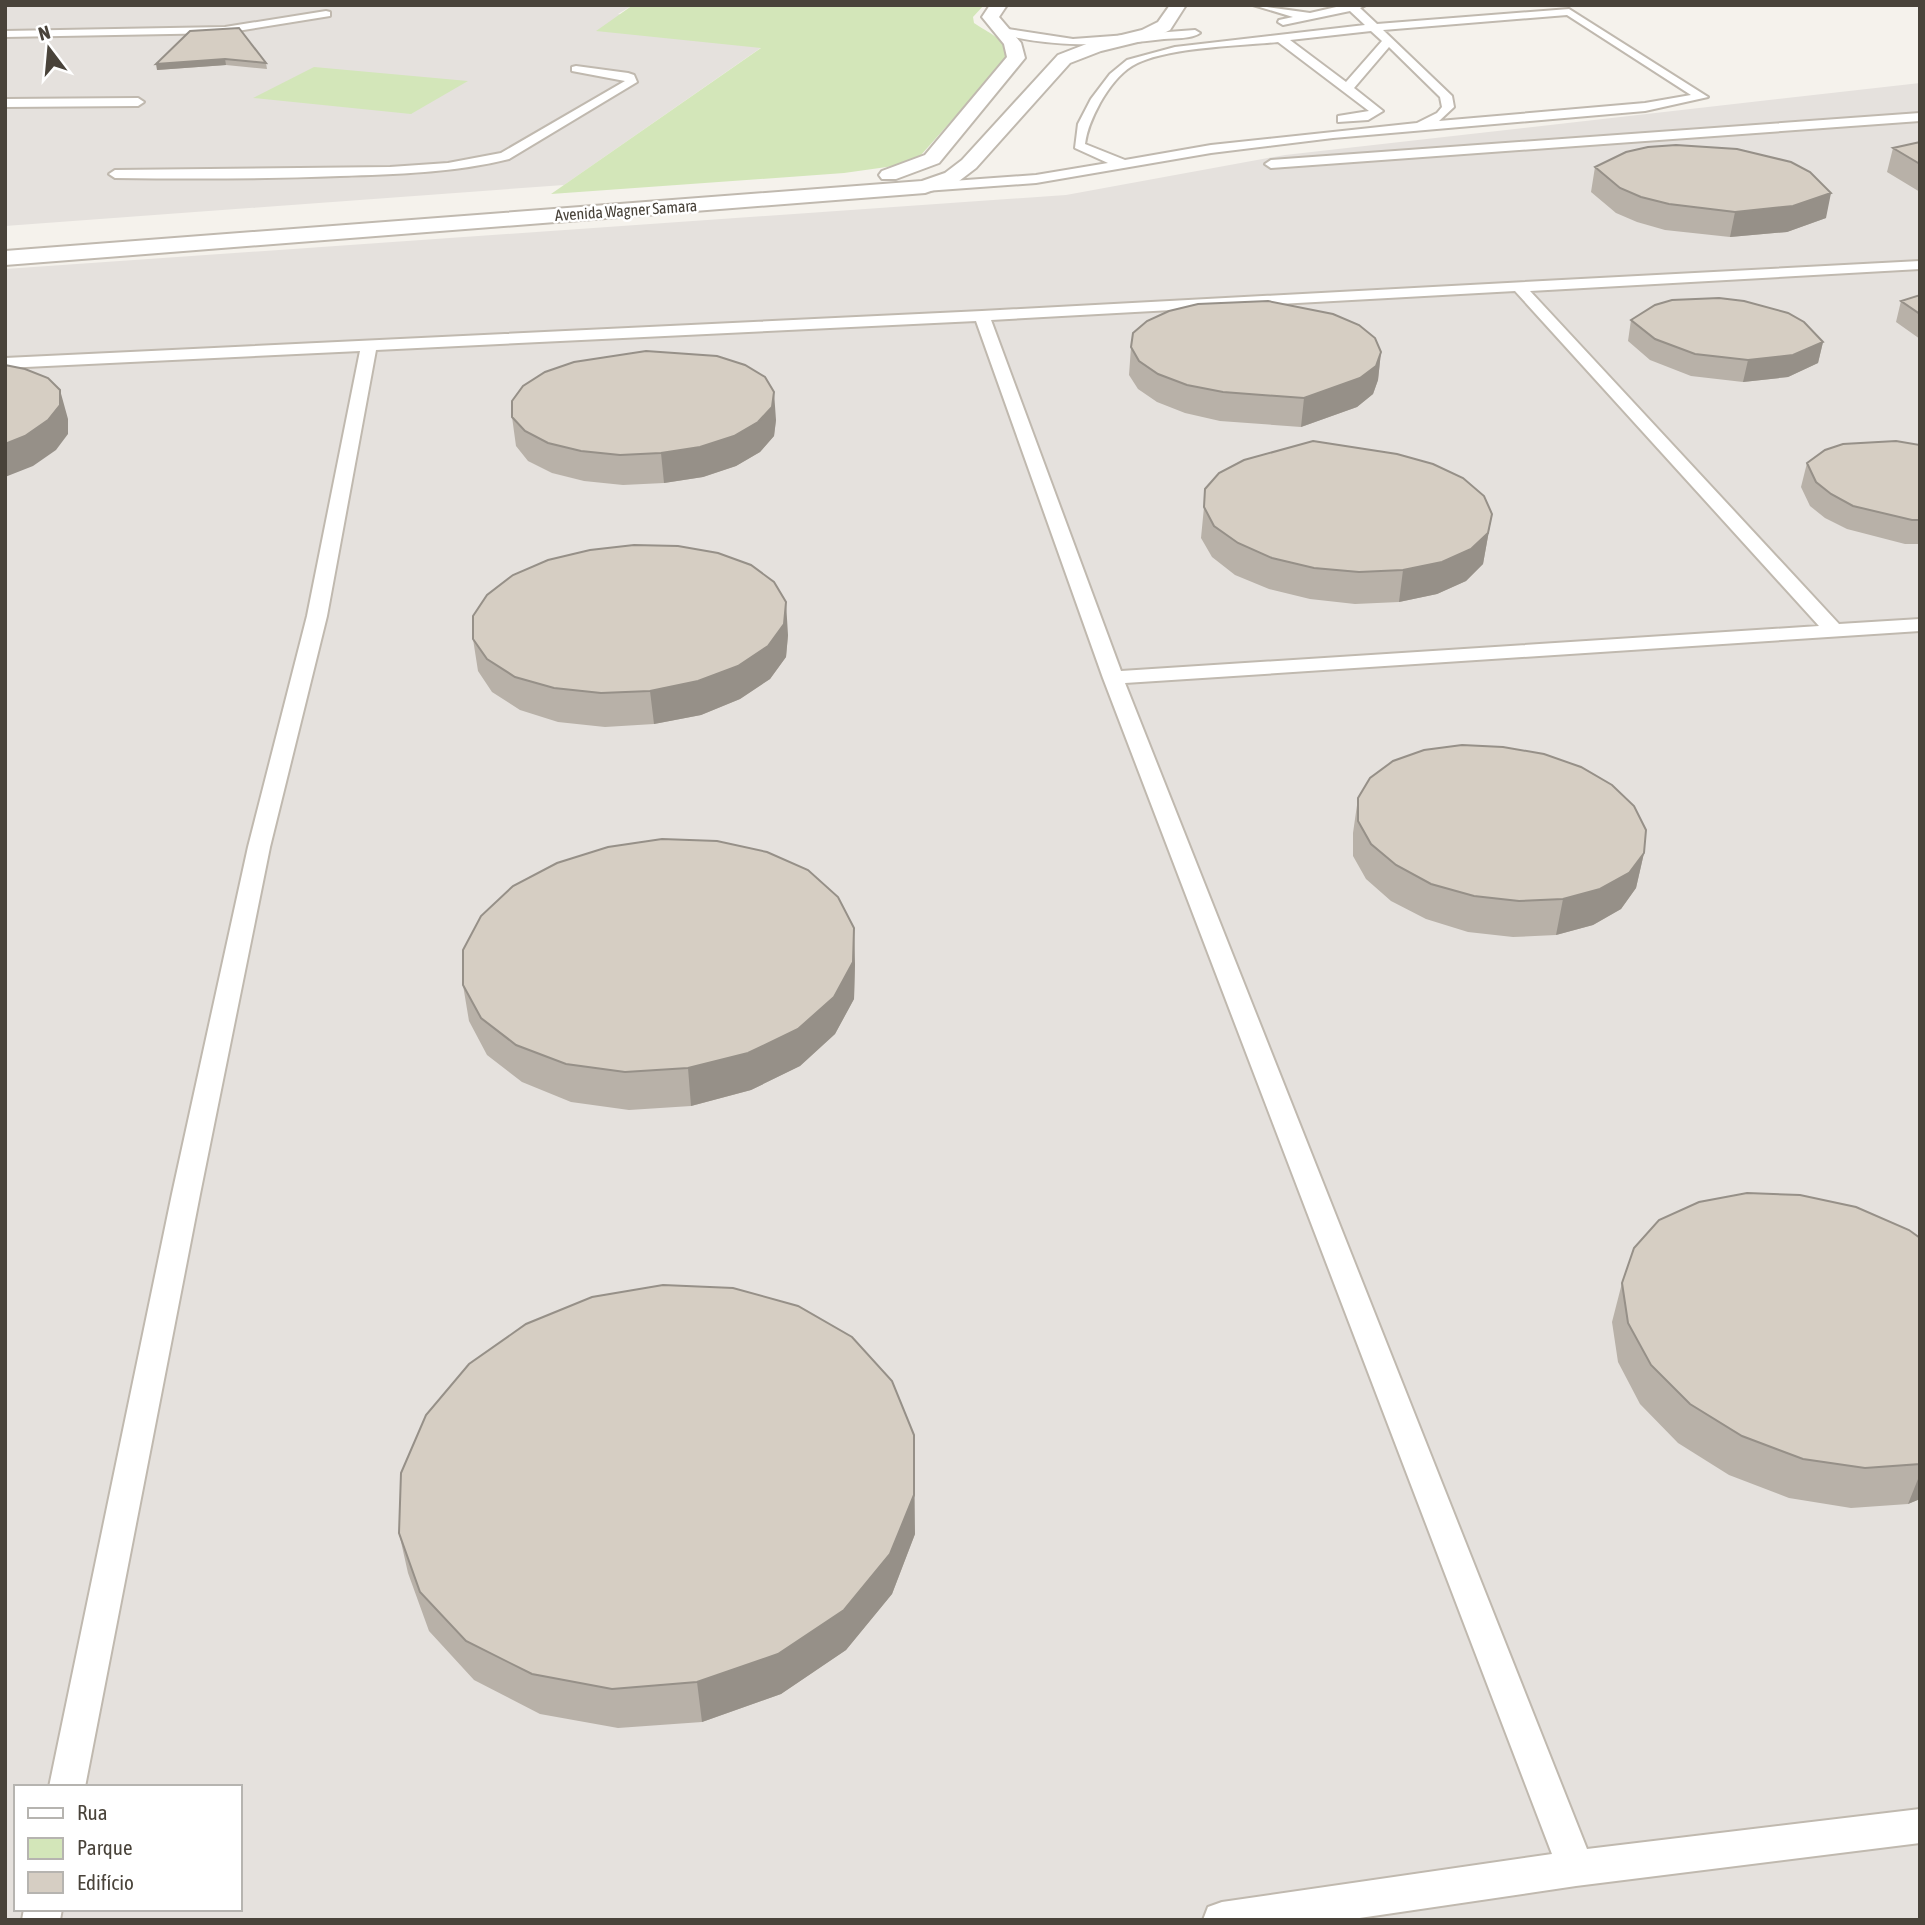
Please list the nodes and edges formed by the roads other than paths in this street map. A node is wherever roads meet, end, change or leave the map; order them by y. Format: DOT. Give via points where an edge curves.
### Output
graph roads {
  1 [pos="999,5"];
  2 [pos="1178,5"];
  3 [pos="1258,5"];
  4 [pos="1357,6"];
  5 [pos="1568,9"];
  6 [pos="326,14"];
  7 [pos="1326,14"];
  8 [pos="1273,24"];
  9 [pos="1253,26"];
  10 [pos="1374,27"];
  11 [pos="1002,31"];
  12 [pos="1213,31"];
  13 [pos="5,34"];
  14 [pos="1280,38"];
  15 [pos="1130,39"];
  16 [pos="1387,42"];
  17 [pos="1208,47"];
  18 [pos="576,69"];
  19 [pos="1347,88"];
  20 [pos="138,102"];
  21 [pos="5,103"];
  22 [pos="1920,117"];
  23 [pos="1334,120"];
  24 [pos="1411,128"];
  25 [pos="1163,143"];
  26 [pos="1104,158"];
  27 [pos="1126,164"];
  28 [pos="1271,164"];
  29 [pos="115,174"];
  30 [pos="925,187"];
  31 [pos="5,240"];
  32 [pos="5,258"];
  33 [pos="1920,265"];
  34 [pos="1520,288"];
  35 [pos="982,316"];
  36 [pos="369,345"];
  37 [pos="5,363"];
  38 [pos="1920,625"];
  39 [pos="1834,631"];
  40 [pos="1113,678"];
  41 [pos="67,1785"];
  42 [pos="1920,1826"];
  43 [pos="1576,1868"];
  44 [pos="1222,1920"];
  1 -- 11 [label="street, Avenida Wagner Samara" via="990,17"];
  2 -- 15 [label="street, Avenida Wagner Samara" via="1164,26"];
  3 -- 7 [label="lane" via="1283,13"];
  4 -- 7 [label="lane"];
  4 -- 10 [label="lane"];
  5 -- 10 [label="lane"];
  5 -- 24 [label="lane" via="1702,97 1645,107"];
  6 -- 13 [label="lane" via="225,30"];
  7 -- 8 [label="lane"];
  9 -- 17 [label="lane"];
  10 -- 14 [label="lane"];
  10 -- 16 [label="lane"];
  11 -- 15 [label="lane" via="1053,42"];
  11 -- 31 [label="street, Avenida Wagner Samara" via="1016,58 1006,74 933,159 887,176"];
  12 -- 15 [label="lane"];
  14 -- 17 [label="lane"];
  14 -- 19 [label="lane"];
  15 -- 30 [label="street, Avenida Wagner Samara" via="1087,49 1064,60 969,164 953,177"];
  16 -- 19 [label="lane"];
  16 -- 24 [label="lane" via="1446,96 1448,107 1441,116"];
  17 -- 26 [label="lane" via="1167,52 1127,64 1102,89 1079,145"];
  18 -- 29 [label="lane" via="624,75 631,82 505,156 482,163 279,175"];
  19 -- 23 [label="lane" via="1377,113"];
  20 -- 21 [label="lane"];
  22 -- 28 [label="lane"];
  24 -- 27 [label="lane" via="1224,147"];
  25 -- 26 [label="lane"];
  26 -- 27 [label="lane"];
  27 -- 30 [label="lane" via="989,184"];
  30 -- 32 [label="street, Avenida Wagner Samara"];
  33 -- 34 [label="lane"];
  34 -- 35 [label="lane"];
  34 -- 39 [label="lane"];
  35 -- 36 [label="lane"];
  35 -- 40 [label="lane"];
  36 -- 37 [label="lane"];
  36 -- 41 [label="lane" via="317,616 259,847 191,1167"];
  38 -- 39 [label="lane"];
  39 -- 40 [label="lane"];
  40 -- 43 [label="lane"];
  42 -- 43 [label="lane"];
  43 -- 44 [label="lane"];
}
